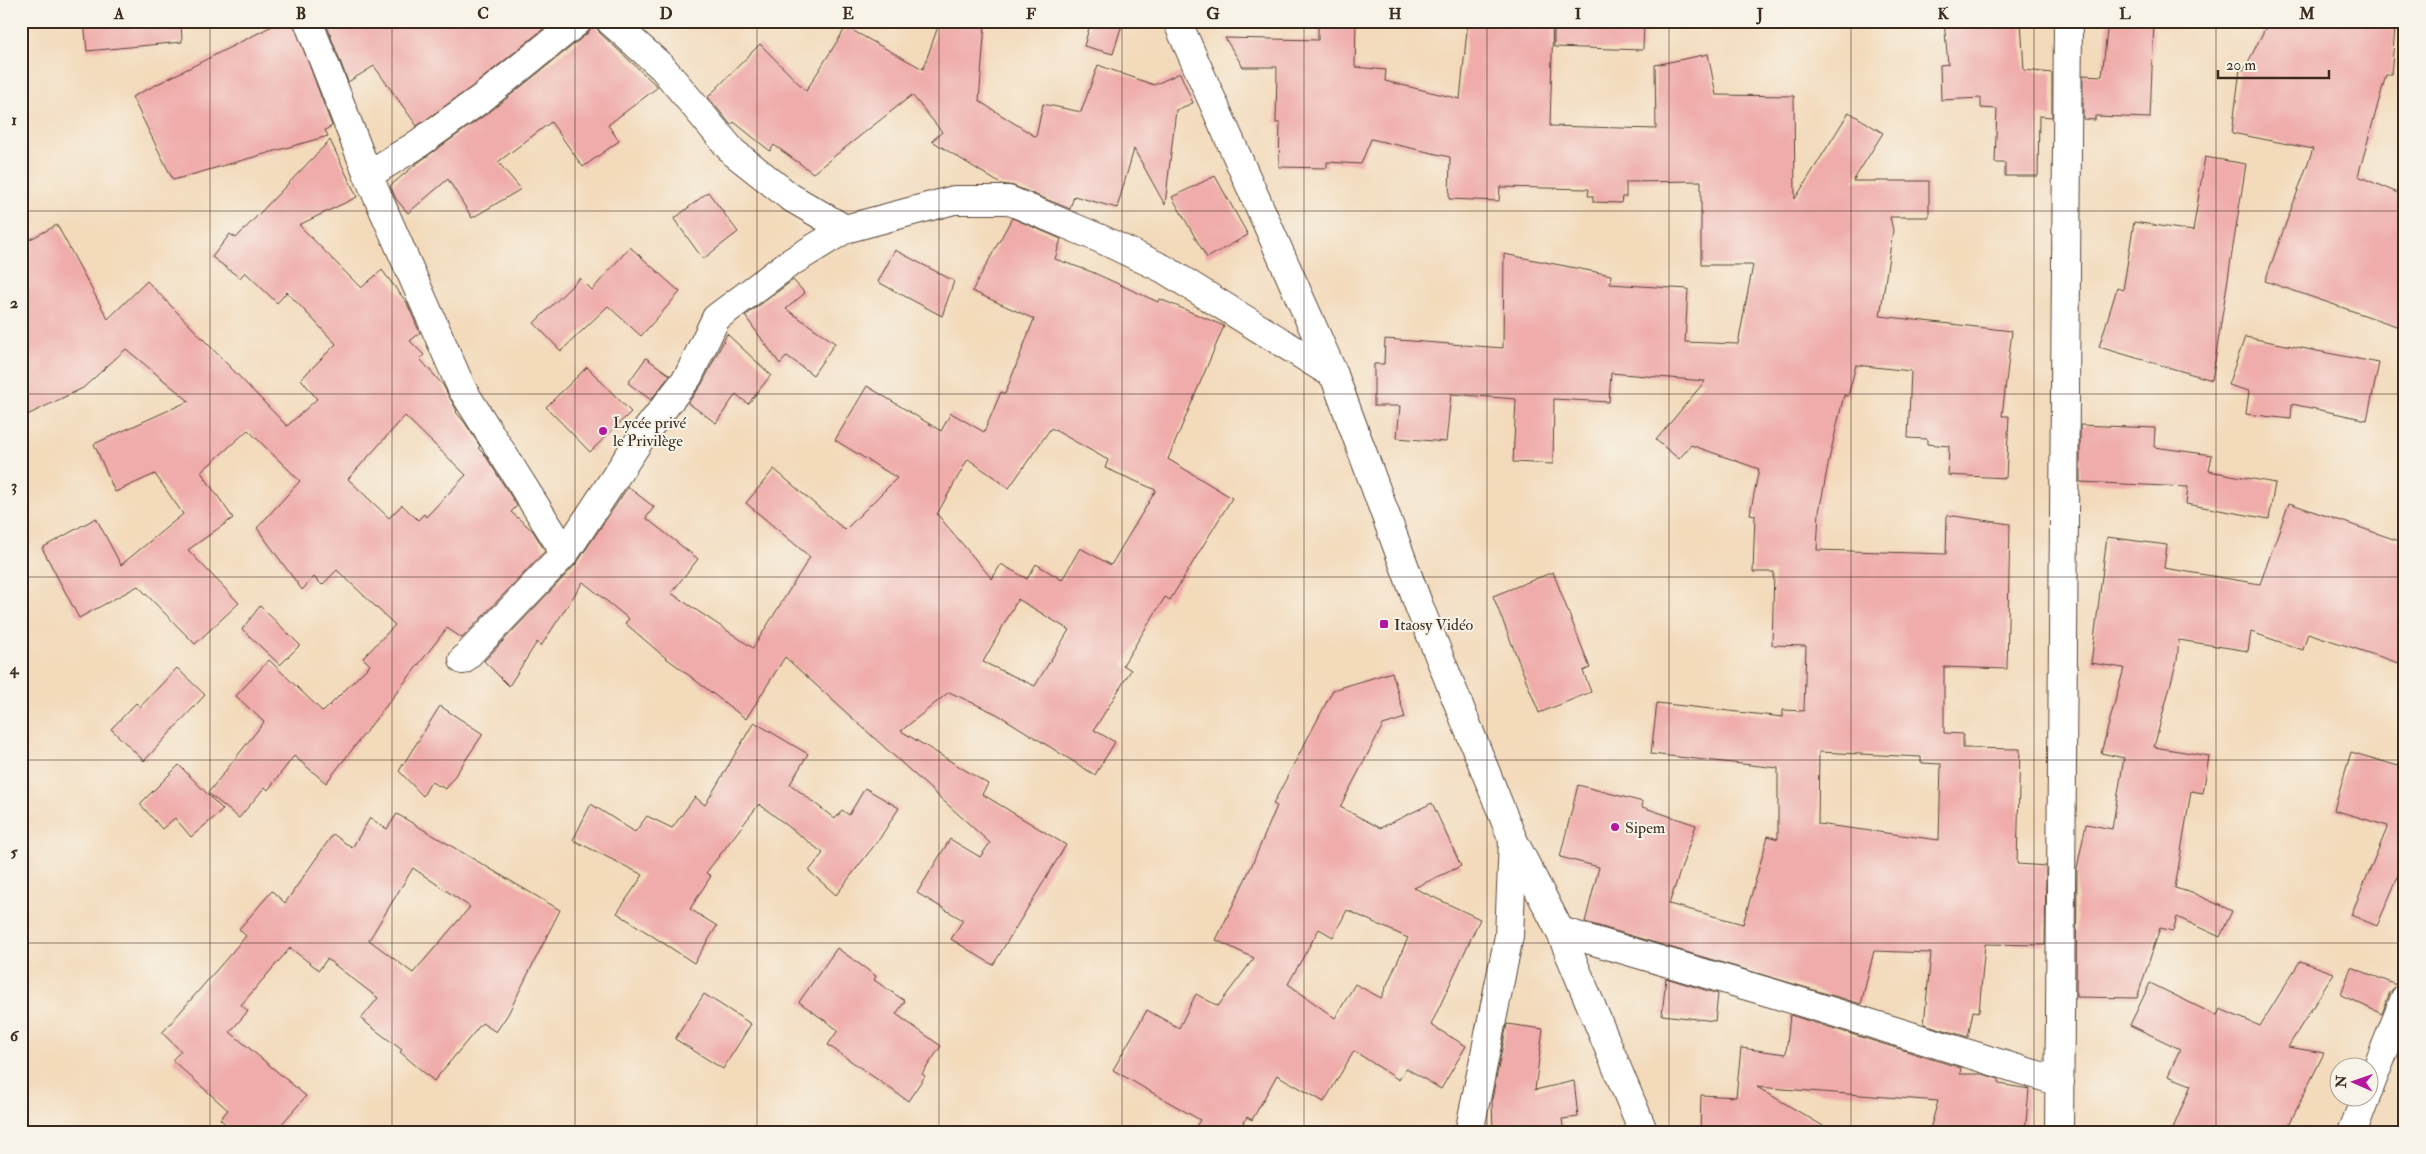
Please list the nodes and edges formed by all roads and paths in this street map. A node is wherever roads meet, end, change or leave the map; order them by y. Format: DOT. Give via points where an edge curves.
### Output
graph roads {
  1 [pos="308,21"];
  2 [pos="578,21"];
  3 [pos="610,21"];
  4 [pos="1177,21"];
  5 [pos="2068,21"];
  6 [pos="368,174"];
  7 [pos="845,228"];
  8 [pos="1334,375"];
  9 [pos="564,554"];
  10 [pos="463,660"];
  11 [pos="1513,840"];
  12 [pos="1560,931"];
  13 [pos="2405,998"];
  14 [pos="2378,1066"];
  15 [pos="2060,1082"];
  16 [pos="2362,1106"];
  17 [pos="1469,1133"];
  18 [pos="1644,1133"];
  19 [pos="2059,1133"];
  20 [pos="2352,1133"];
  1 -- 6 [label="street"];
  2 -- 6 [label="street" via="482,98 416,146"];
  3 -- 7 [label="street" via="662,67 733,152 790,197"];
  4 -- 8 [label="street"];
  5 -- 15 [label="street"];
  6 -- 9 [label="street" via="462,389"];
  7 -- 8 [label="street" via="954,200 1008,200 1102,239 1164,270"];
  7 -- 9 [label="street" via="788,264 716,318 688,377 645,432"];
  8 -- 11 [label="street" via="1419,606"];
  9 -- 10 [label="street"];
  11 -- 12 [label="street"];
  11 -- 17 [label="street" via="1509,936"];
  12 -- 15 [label="street"];
  12 -- 18 [label="street"];
  13 -- 14 [label="street"];
  15 -- 19 [label="street"];
  16 -- 20 [label="street"];
}
